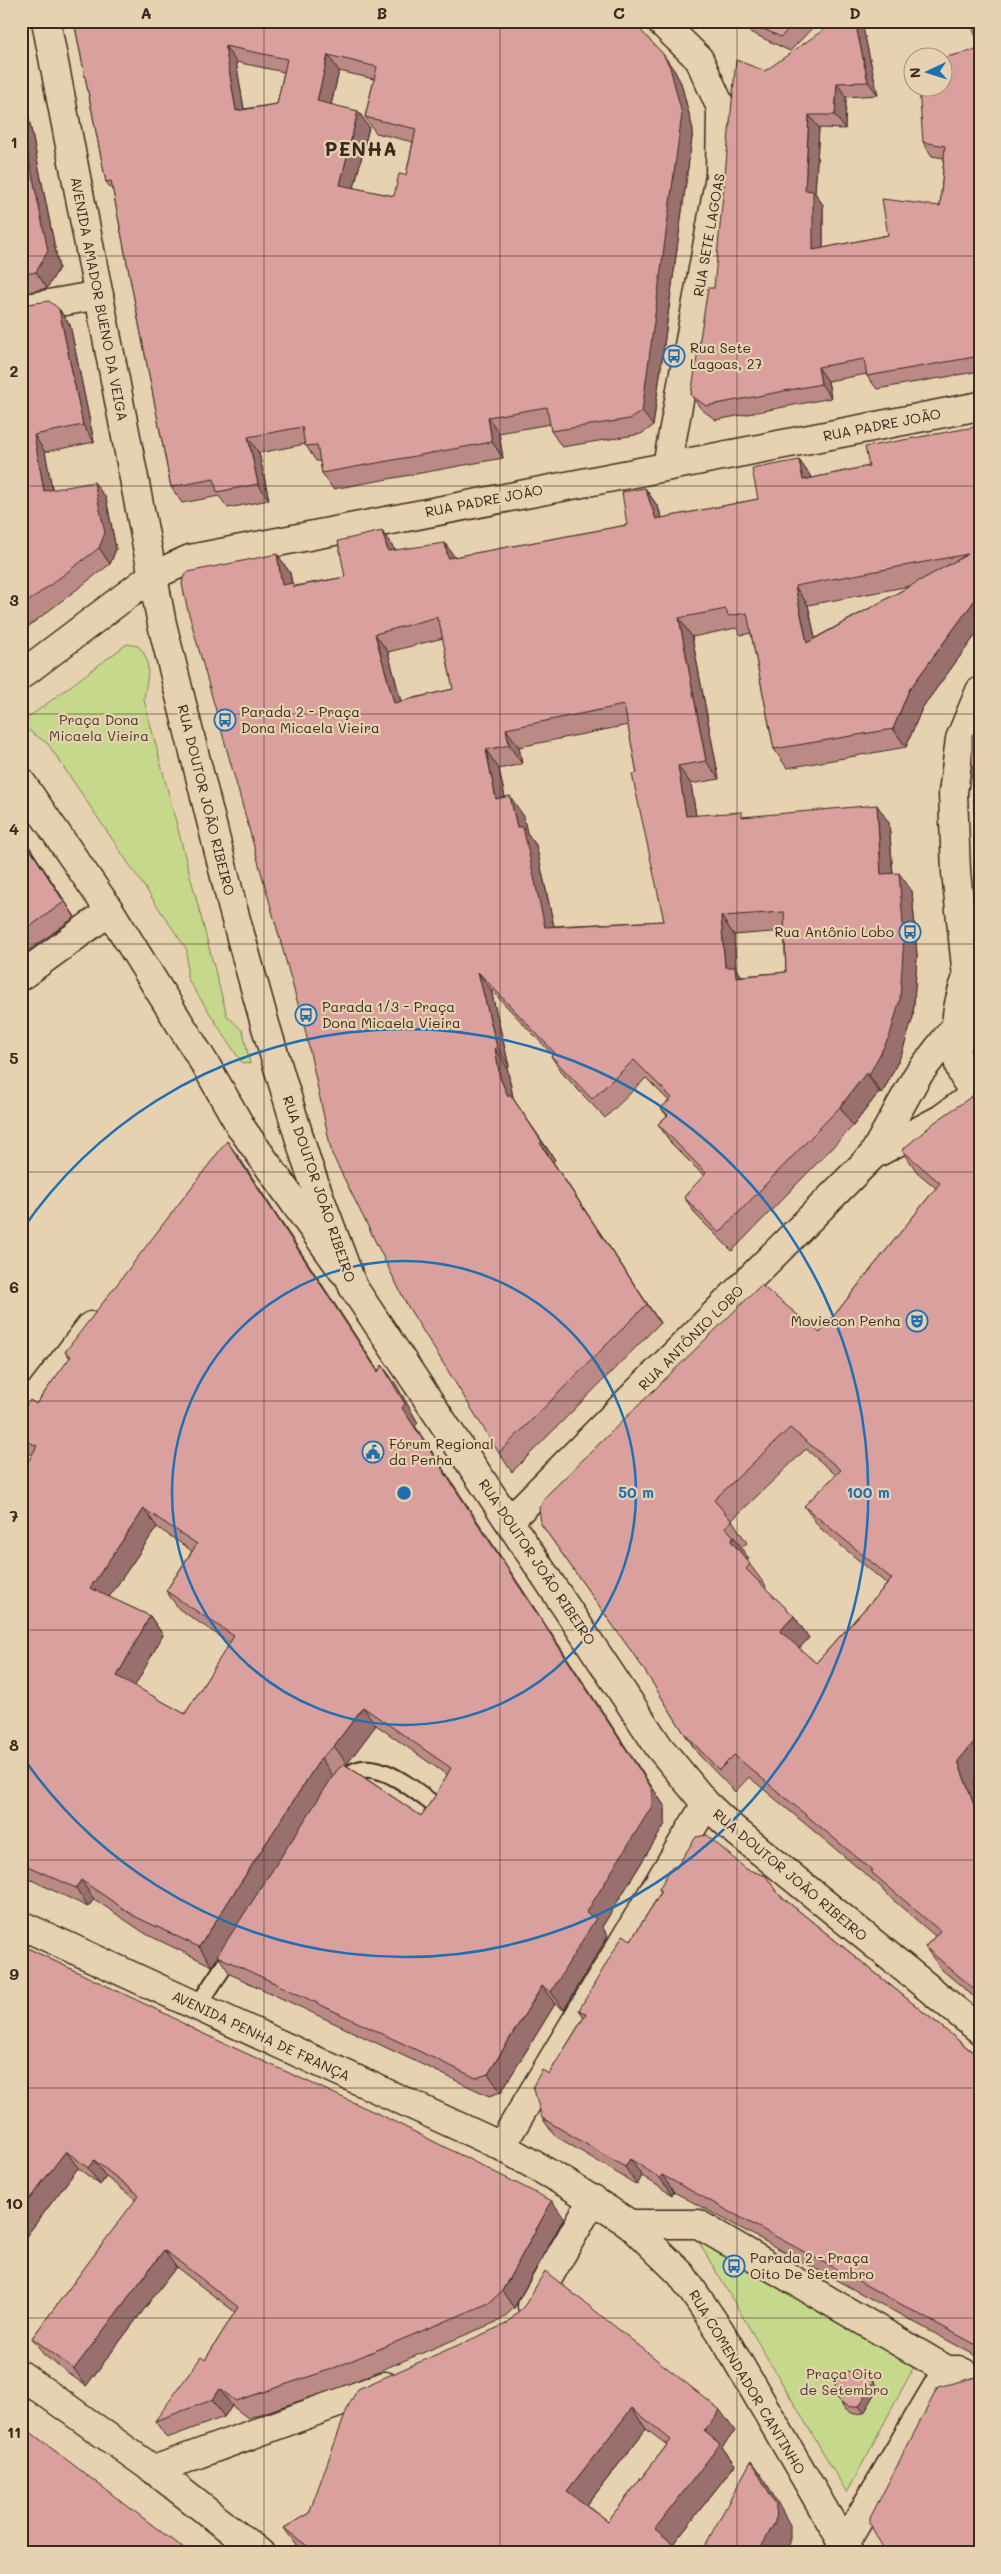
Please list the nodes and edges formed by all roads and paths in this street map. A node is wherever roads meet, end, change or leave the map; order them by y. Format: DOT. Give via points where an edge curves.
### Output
graph roads {
  1 [pos="46,21"];
  2 [pos="660,21"];
  3 [pos="99,295"];
  4 [pos="21,309"];
  5 [pos="980,406"];
  6 [pos="667,466"];
  7 [pos="152,576"];
  8 [pos="21,675"];
  9 [pos="979,695"];
  10 [pos="21,782"];
  11 [pos="110,911"];
  12 [pos="21,976"];
  13 [pos="967,978"];
  14 [pos="955,1027"];
  15 [pos="980,1039"];
  16 [pos="978,1094"];
  17 [pos="242,1129"];
  18 [pos="224,1152"];
  19 [pos="874,1155"];
  20 [pos="353,1287"];
  21 [pos="105,1307"];
  22 [pos="21,1416"];
  23 [pos="509,1521"];
  24 [pos="332,1798"];
  25 [pos="706,1804"];
  26 [pos="440,1810"];
  27 [pos="21,1925"];
  28 [pos="247,1930"];
  29 [pos="197,2007"];
  30 [pos="980,2030"];
  31 [pos="500,2146"];
  32 [pos="593,2200"];
  33 [pos="630,2224"];
  34 [pos="515,2328"];
  35 [pos="947,2370"];
  36 [pos="21,2375"];
  37 [pos="411,2376"];
  38 [pos="980,2380"];
  39 [pos="154,2470"];
  40 [pos="844,2550"];
  41 [pos="260,2553"];
  1 -- 3 [label="street, AVENIDA AMADOR BUENO DA VEIGA"];
  2 -- 6 [label="street, RUA SETE LAGOAS" via="698,59 720,108 720,176"];
  3 -- 4 [label="street"];
  3 -- 7 [label="street, AVENIDA AMADOR BUENO DA VEIGA"];
  5 -- 6 [label="street, RUA PADRE JOÃO"];
  6 -- 7 [label="street, RUA PADRE JOÃO" via="228,550 190,559"];
  7 -- 8 [label="street, RUA PADRE JOÃO"];
  7 -- 20 [label="street, RUA DOUTOR JOÃO RIBEIRO" via="264,1024 307,1163"];
  9 -- 13 [label="street" via="960,739 953,793 956,872"];
  10 -- 11 [label="street"];
  11 -- 12 [label="street"];
  11 -- 17 [label="street"];
  13 -- 14 [label="street" via="958,999"];
  13 -- 15 [label="street" via="976,997"];
  14 -- 16 [label="street" via="957,1057 966,1080"];
  14 -- 19 [label="street, RUA ANTÔNIO LOBO" via="917,1076"];
  16 -- 19 [label="street, RUA ANTÔNIO LOBO" via="942,1119"];
  17 -- 18 [label="street"];
  17 -- 20 [label="street"];
  19 -- 23 [label="street, RUA ANTÔNIO LOBO"];
  20 -- 23 [label="street, RUA DOUTOR JOÃO RIBEIRO"];
  21 -- 22 [label="street"];
  23 -- 25 [label="street, RUA DOUTOR JOÃO RIBEIRO" via="660,1747"];
  24 -- 26 [label="lane" via="342,1782 357,1770 368,1768 381,1770"];
  25 -- 30 [label="street, RUA DOUTOR JOÃO RIBEIRO" via="761,1853"];
  25 -- 31 [label="street"];
  27 -- 29 [label="street, AVENIDA PENHA DE FRANÇA"];
  28 -- 29 [label="lane"];
  29 -- 31 [label="street, AVENIDA PENHA DE FRANÇA"];
  31 -- 32 [label="street, RUA COMENDADOR CANTINHO"];
  32 -- 33 [label="street, RUA COMENDADOR CANTINHO"];
  32 -- 34 [label="street" via="526,2318"];
  33 -- 35 [label="street" via="698,2224"];
  33 -- 40 [label="street, RUA COMENDADOR CANTINHO" via="681,2274 720,2331"];
  35 -- 38 [label="street" via="958,2370"];
  35 -- 40 [label="street"];
  36 -- 39 [label="street"];
  37 -- 39 [label="street"];
  39 -- 41 [label="street"];
}
